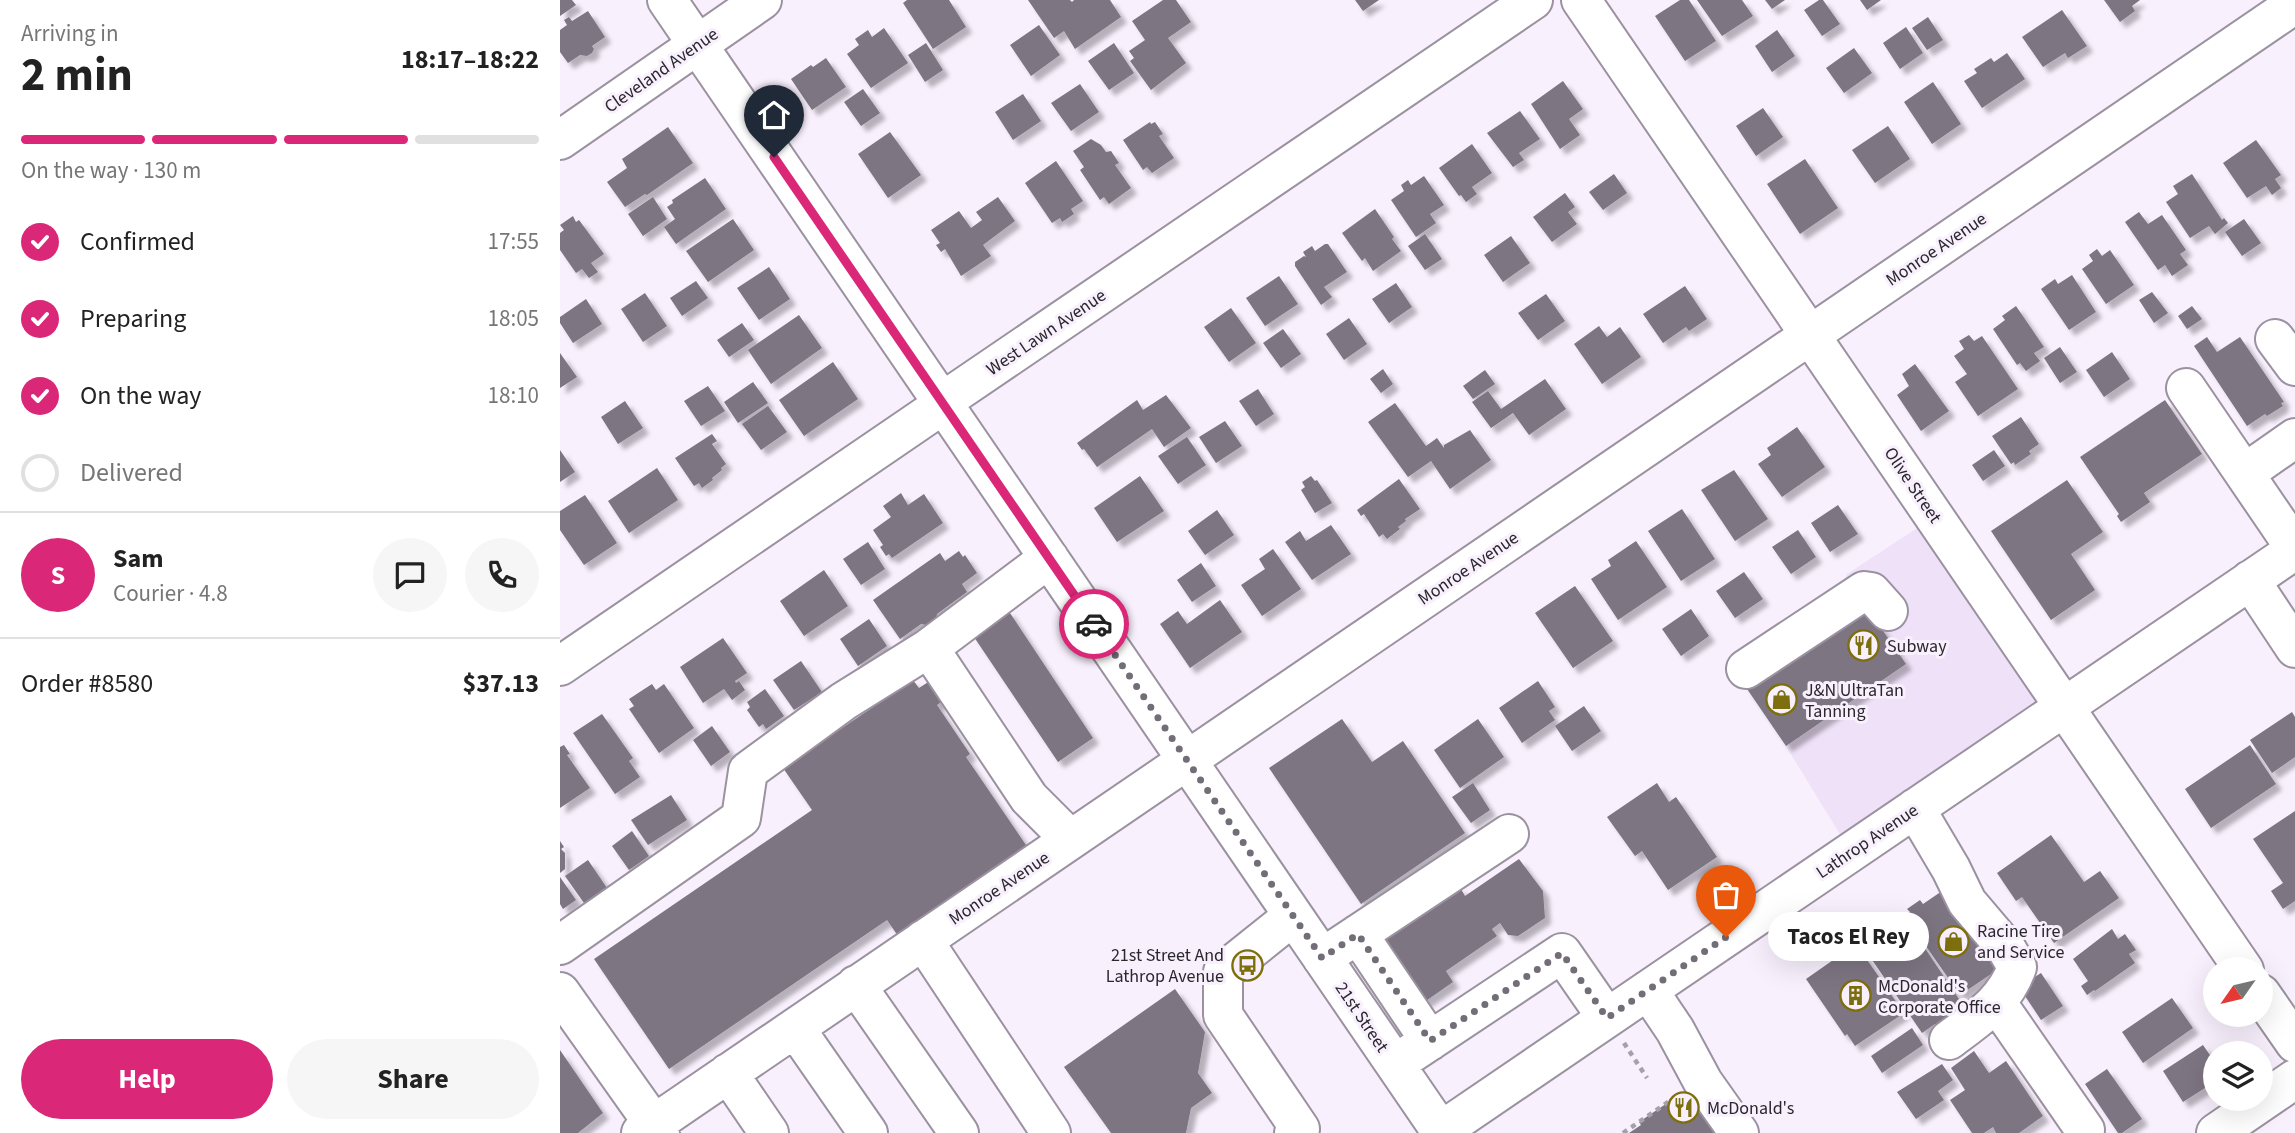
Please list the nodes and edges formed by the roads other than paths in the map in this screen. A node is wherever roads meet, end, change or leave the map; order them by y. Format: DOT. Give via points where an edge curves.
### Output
graph roads {
  1 [pos="667,0"];
  2 [pos="762,0"];
  3 [pos="1533,0"];
  4 [pos="1581,0"];
  5 [pos="2295,4"];
  6 [pos="698,46"];
  7 [pos="560,140"];
  8 [pos="1810,335"];
  9 [pos="2186,388"];
  10 [pos="942,402"];
  11 [pos="2295,438"];
  12 [pos="2245,472"];
  13 [pos="2295,549"];
  14 [pos="1049,558"];
  15 [pos="2250,580"];
  16 [pos="1888,611"];
  17 [pos="929,648"];
  18 [pos="2295,648"];
  19 [pos="560,666"];
  20 [pos="1746,669"];
  21 [pos="2065,706"];
  22 [pos="1186,760"];
  23 [pos="1915,808"];
  24 [pos="1509,834"];
  25 [pos="1070,839"];
  26 [pos="1293,916"];
  27 [pos="1358,934"];
  28 [pos="923,940"];
  29 [pos="560,945"];
  30 [pos="2235,957"];
  31 [pos="1322,958"];
  32 [pos="856,985"];
  33 [pos="1648,990"];
  34 [pos="560,992"];
  35 [pos="1997,1003"];
  36 [pos="2273,1011"];
  37 [pos="1607,1018"];
  38 [pos="795,1028"];
  39 [pos="1675,1030"];
  40 [pos="1950,1040"];
  41 [pos="1430,1041"];
  42 [pos="2295,1043"];
  43 [pos="1395,1064"];
  44 [pos="728,1073"];
  45 [pos="2295,1079"];
  46 [pos="652,1130"];
  47 [pos="2085,1130"];
  48 [pos="1440,1132"];
  49 [pos="769,1133"];
  50 [pos="868,1133"];
  51 [pos="959,1133"];
  52 [pos="1051,1133"];
  53 [pos="1294,1133"];
  54 [pos="1739,1133"];
  55 [pos="1758,1133"];
  56 [pos="2216,1133"];
  1 -- 6 [label="street, 21st Street"];
  2 -- 6 [label="street, Cleveland Avenue"];
  3 -- 10 [label="street, West Lawn Avenue"];
  4 -- 8 [label="street, Olive Street"];
  5 -- 8 [label="street, Monroe Avenue"];
  6 -- 7 [label="street, Cleveland Avenue"];
  6 -- 10 [label="street, 21st Street"];
  8 -- 21 [label="street, Olive Street"];
  8 -- 22 [label="street, Monroe Avenue"];
  9 -- 12 [label="street"];
  10 -- 14 [label="street, 21st Street"];
  10 -- 19 [label="street, West Lawn Avenue"];
  11 -- 12 [label="street"];
  12 -- 13 [label="street"];
  13 -- 15 [label="street, Lathrop Avenue"];
  14 -- 17 [label="street"];
  14 -- 22 [label="street, 21st Street"];
  15 -- 18 [label="street"];
  15 -- 21 [label="street, Lathrop Avenue"];
  16 -- 20 [label="street" via="1871,592 1864,591"];
  17 -- 25 [label="street" via="1029,798"];
  17 -- 29 [label="street" via="748,771 741,818"];
  21 -- 23 [label="street, Lathrop Avenue"];
  21 -- 30 [label="street, Olive Street"];
  22 -- 25 [label="street, Monroe Avenue"];
  22 -- 26 [label="street, 21st Street"];
  23 -- 33 [label="street, Lathrop Avenue"];
  23 -- 35 [label="street" via="1967,901 2017,967"];
  24 -- 27 [label="street"];
  25 -- 28 [label="street, Monroe Avenue"];
  26 -- 31 [label="street, 21st Street"];
  26 -- 53 [label="street" via="1223,972 1223,1015 1300,1129"];
  27 -- 31 [label="street"];
  27 -- 41 [label="street"];
  28 -- 32 [label="street, Monroe Avenue"];
  28 -- 52 [label="street"];
  31 -- 43 [label="street, 21st Street"];
  32 -- 38 [label="street, Monroe Avenue"];
  32 -- 51 [label="street"];
  33 -- 37 [label="street, Lathrop Avenue"];
  33 -- 39 [label="street"];
  34 -- 46 [label="street"];
  35 -- 40 [label="street"];
  35 -- 47 [label="street"];
  36 -- 42 [label="street"];
  37 -- 41 [label="street" via="1562,953"];
  37 -- 48 [label="street, Lathrop Avenue"];
  38 -- 44 [label="street, Monroe Avenue"];
  38 -- 50 [label="street"];
  39 -- 54 [label="street" via="1703,1082"];
  39 -- 55 [label="street" via="1703,1047"];
  41 -- 43 [label="street"];
  43 -- 48 [label="street, 21st Street"];
  44 -- 46 [label="street, Monroe Avenue"];
  44 -- 49 [label="street"];
  45 -- 56 [label="street"];
}
